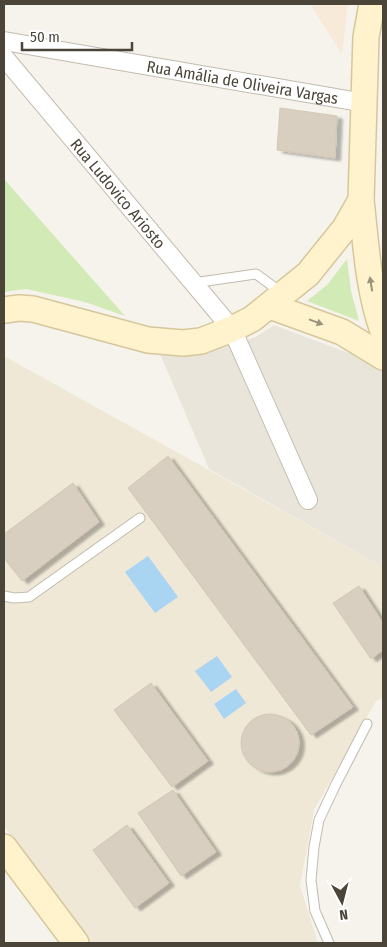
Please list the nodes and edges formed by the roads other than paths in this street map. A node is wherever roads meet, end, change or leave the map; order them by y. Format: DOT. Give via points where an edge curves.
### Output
graph roads {
  1 [pos="372,4"];
  2 [pos="4,41"];
  3 [pos="4,57"];
  4 [pos="365,103"];
  5 [pos="361,200"];
  6 [pos="193,283"];
  7 [pos="277,300"];
  8 [pos="4,310"];
  9 [pos="232,329"];
  10 [pos="383,331"];
  11 [pos="357,341"];
  12 [pos="383,357"];
  13 [pos="308,500"];
  14 [pos="140,518"];
  15 [pos="4,596"];
  16 [pos="368,724"];
  17 [pos="4,847"];
  18 [pos="76,943"];
  19 [pos="329,943"];
  1 -- 4 [label="main road" via="366,37"];
  2 -- 4 [label="street, Rua Amália de Oliveira Vargas"];
  3 -- 6 [label="street, Rua Ludovico Ariosto"];
  4 -- 5 [label="main road"];
  5 -- 7 [label="main road" via="322,258"];
  10 -- 5 [label="main road, one-way" via="369,277"];
  6 -- 7 [label="lane" via="256,274"];
  6 -- 9 [label="street, Rua Ludovico Ariosto"];
  7 -- 9 [label="main road"];
  7 -- 11 [label="main road, one-way"];
  8 -- 9 [label="main road" via="33,309 165,343 200,341"];
  9 -- 13 [label="street, Rua Ludovico Ariosto"];
  10 -- 11 [label="main road"];
  11 -- 12 [label="main road"];
  14 -- 15 [label="lane" via="29,597"];
  16 -- 19 [label="lane" via="319,820 314,847 311,880 315,911"];
  17 -- 18 [label="main road"];
}
